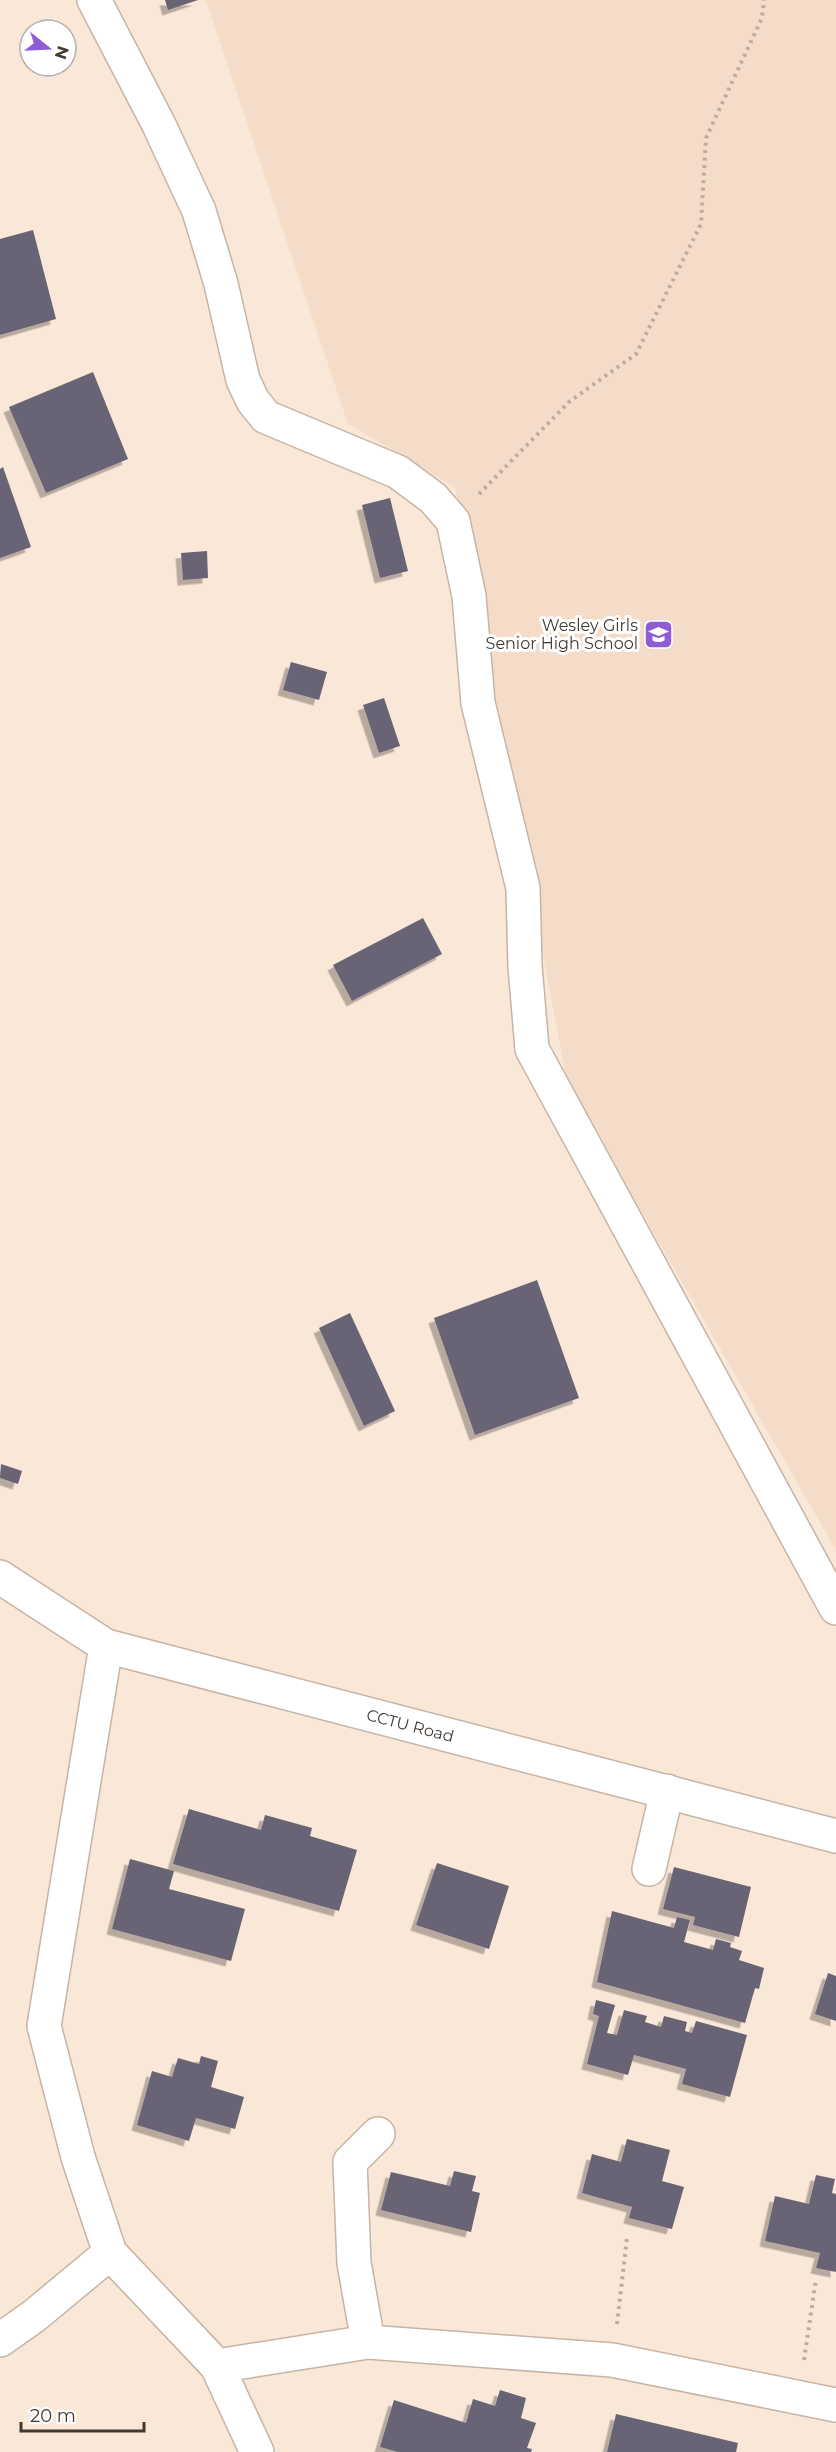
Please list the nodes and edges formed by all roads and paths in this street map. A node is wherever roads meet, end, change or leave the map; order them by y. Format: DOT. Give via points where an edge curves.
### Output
graph roads {
  1 [pos="94,0"];
  2 [pos="764,0"];
  3 [pos="453,521"];
  4 [pos="0,1577"];
  5 [pos="836,1608"];
  6 [pos="106,1646"];
  7 [pos="667,1791"];
  8 [pos="836,1835"];
  9 [pos="648,1869"];
  10 [pos="378,2134"];
  11 [pos="627,2237"];
  12 [pos="110,2253"];
  13 [pos="816,2279"];
  14 [pos="0,2340"];
  15 [pos="368,2342"];
  16 [pos="612,2360"];
  17 [pos="216,2366"];
  18 [pos="798,2397"];
  19 [pos="836,2405"];
  20 [pos="257,2452"];
  1 -- 3 [label="street" via="199,211 243,380 253,401 266,417 398,472 433,498"];
  2 -- 3 [label="path" via="762,18 706,138 701,224 636,354 569,402"];
  3 -- 5 [label="street" via="469,596 478,703 523,888 532,1049"];
  4 -- 6 [label="street, CCTU Road"];
  6 -- 7 [label="street, CCTU Road"];
  6 -- 12 [label="street" via="44,2026 78,2157"];
  7 -- 8 [label="street, CCTU Road"];
  7 -- 9 [label="street"];
  10 -- 15 [label="street" via="350,2162 354,2263"];
  11 -- 16 [label="path"];
  12 -- 14 [label="street"];
  12 -- 17 [label="street"];
  13 -- 18 [label="path"];
  15 -- 16 [label="street"];
  15 -- 17 [label="street"];
  16 -- 18 [label="street"];
  17 -- 20 [label="street"];
  18 -- 19 [label="street"];
}
